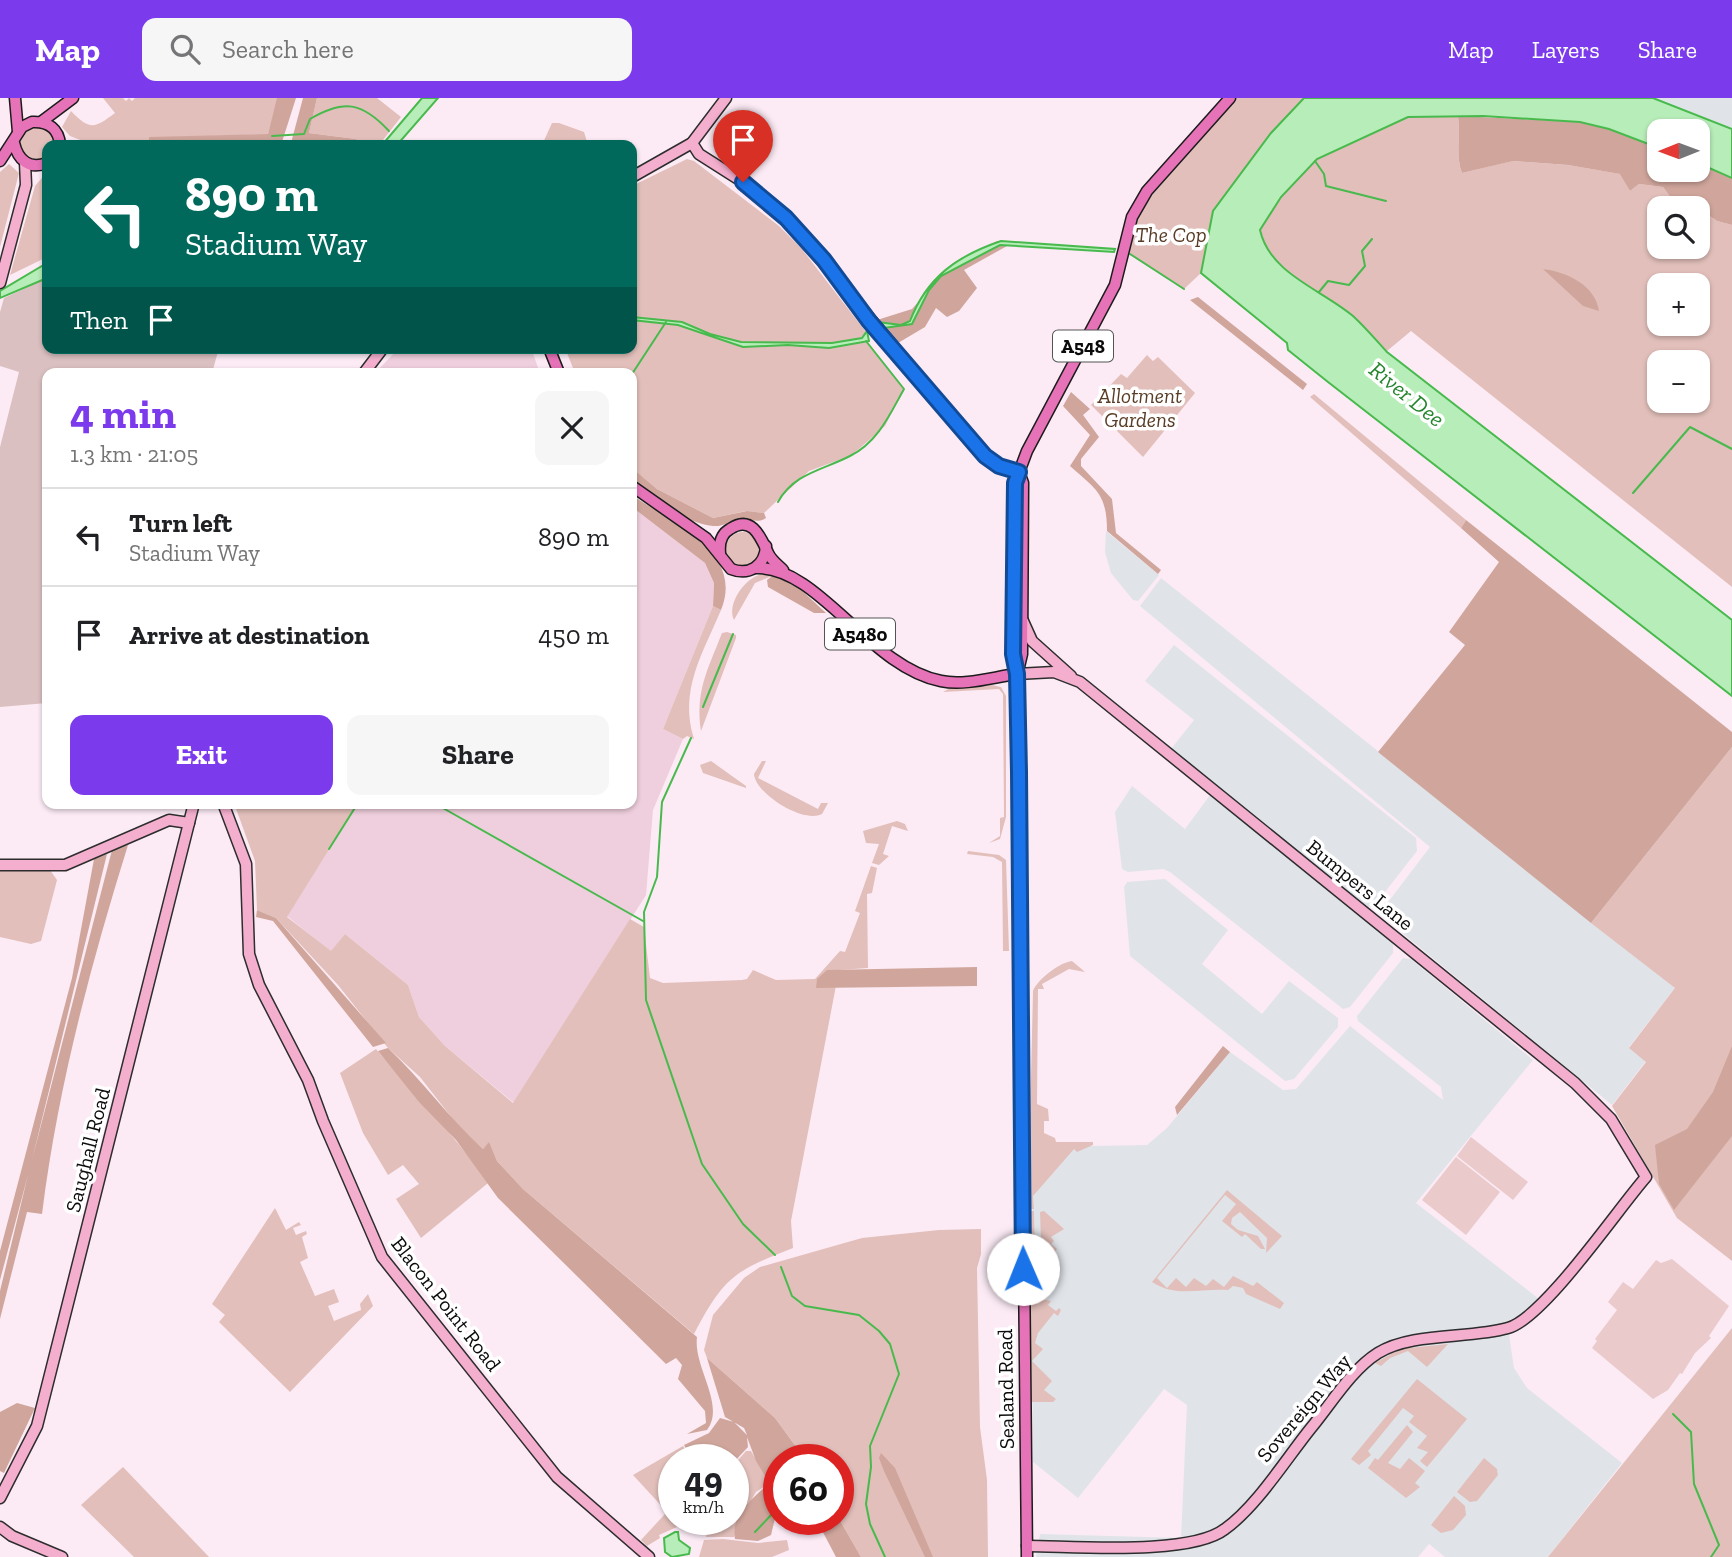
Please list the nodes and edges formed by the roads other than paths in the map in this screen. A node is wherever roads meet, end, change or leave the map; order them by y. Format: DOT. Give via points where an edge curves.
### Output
graph roads {
  1 [pos="16,98"];
  2 [pos="726,98"];
  3 [pos="1230,98"];
  4 [pos="69,101"];
  5 [pos="37,122"];
  6 [pos="16,138"];
  7 [pos="60,140"];
  8 [pos="692,143"];
  9 [pos="3,158"];
  10 [pos="22,159"];
  11 [pos="42,163"];
  12 [pos="42,167"];
  13 [pos="637,174"];
  14 [pos="26,185"];
  15 [pos="0,283"];
  16 [pos="378,354"];
  17 [pos="367,368"];
  18 [pos="1019,472"];
  19 [pos="637,489"];
  20 [pos="698,531"];
  21 [pos="724,534"];
  22 [pos="766,546"];
  23 [pos="720,556"];
  24 [pos="756,568"];
  25 [pos="785,573"];
  26 [pos="1022,621"];
  27 [pos="1045,653"];
  28 [pos="1045,672"];
  29 [pos="1017,674"];
  30 [pos="1073,678"];
  31 [pos="193,809"];
  32 [pos="225,809"];
  33 [pos="190,823"];
  34 [pos="0,865"];
  35 [pos="1646,1177"];
  36 [pos="0,1498"];
  37 [pos="0,1527"];
  38 [pos="1027,1552"];
  39 [pos="62,1557"];
  40 [pos="649,1557"];
  1 -- 5 [label="main road"];
  1 -- 6 [label="main road"];
  2 -- 8 [label="street"];
  3 -- 18 [label="main road, Sealand Road / A548" via="1147,191 1132,217 1115,285"];
  4 -- 5 [label="main road"];
  4 -- 7 [label="main road"];
  5 -- 6 [label="main road"];
  5 -- 7 [label="main road"];
  6 -- 9 [label="main road"];
  6 -- 10 [label="main road"];
  8 -- 13 [label="street"];
  8 -- 18 [label="street" via="699,154 743,182 786,218 985,456"];
  9 -- 10 [label="main road"];
  10 -- 11 [label="main road"];
  10 -- 14 [label="street"];
  12 -- 14 [label="street"];
  14 -- 15 [label="street"];
  16 -- 17 [label="street"];
  18 -- 26 [label="main road, Sealand Road / A548" via="1023,483"];
  18 -- 29 [label="main road, Sealand Road / A548" via="1014,515 1013,654"];
  19 -- 20 [label="main road, A5480"];
  20 -- 21 [label="main road, A5480"];
  20 -- 23 [label="main road, A5480"];
  21 -- 22 [label="main road, A5480" via="738,525 750,526 761,534"];
  21 -- 23 [label="main road"];
  22 -- 24 [label="main road"];
  22 -- 25 [label="main road, A5480"];
  23 -- 24 [label="main road, A5480" via="738,572"];
  24 -- 25 [label="main road, A5480"];
  25 -- 29 [label="main road, A5480" via="903,667 942,681"];
  26 -- 27 [label="street" via="1032,641"];
  26 -- 29 [label="main road, Sealand Road / A548"];
  27 -- 28 [label="street"];
  27 -- 30 [label="street"];
  28 -- 29 [label="street, Bumpers Lane"];
  28 -- 30 [label="street, Bumpers Lane"];
  29 -- 38 [label="main road, Sealand Road / A548"];
  30 -- 35 [label="street, Bumpers Lane" via="1576,1083 1611,1119"];
  31 -- 33 [label="street, Saughall Road"];
  32 -- 40 [label="street, Blacon Point Road" via="246,864 249,954 259,985 308,1080 382,1256 557,1477"];
  33 -- 34 [label="street" via="169,820 65,864"];
  33 -- 36 [label="street, Saughall Road" via="37,1426"];
  35 -- 38 [label="street, Sovereign Way" via="1544,1303 1522,1322 1500,1330 1402,1344 1376,1354 1351,1378 1243,1512 1219,1534 1183,1545"];
  37 -- 39 [label="street"];
}
